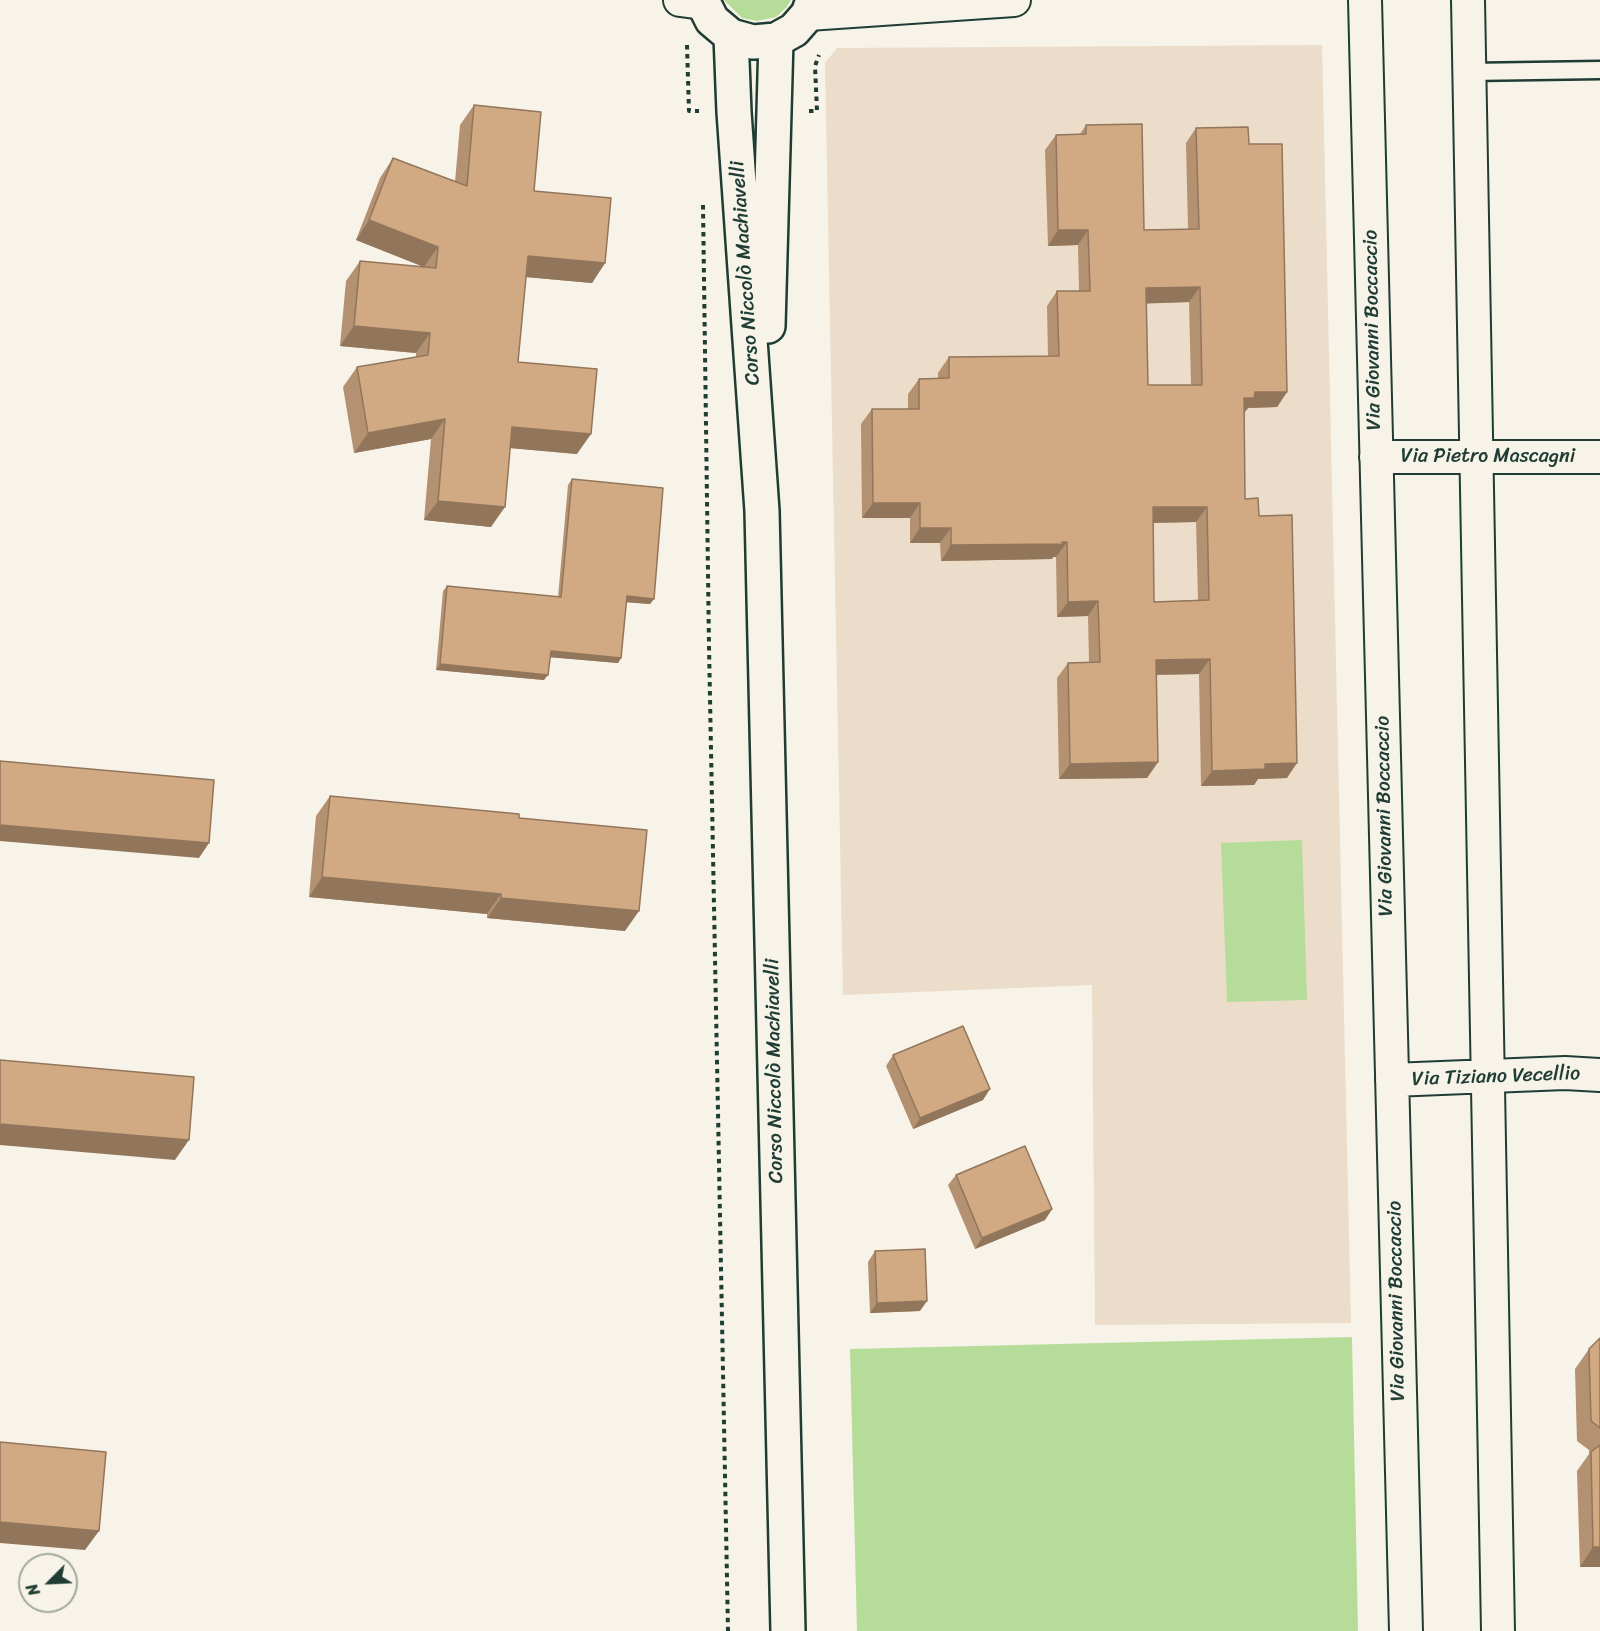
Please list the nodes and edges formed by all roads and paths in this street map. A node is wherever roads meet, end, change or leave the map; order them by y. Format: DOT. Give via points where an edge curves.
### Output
graph roads {
  1 [pos="1014,0"];
  2 [pos="1365,0"];
  3 [pos="1468,0"];
  4 [pos="695,1"];
  5 [pos="811,7"];
  6 [pos="731,36"];
  7 [pos="776,40"];
  8 [pos="1600,70"];
  9 [pos="1469,72"];
  10 [pos="703,194"];
  11 [pos="1476,457"];
  12 [pos="1376,458"];
  13 [pos="1600,458"];
  14 [pos="762,511"];
  15 [pos="1600,1075"];
  16 [pos="1488,1077"];
  17 [pos="1392,1080"];
  18 [pos="728,1631"];
  19 [pos="788,1631"];
  20 [pos="1406,1631"];
  21 [pos="1498,1631"];
  1 -- 5 [label="street"];
  2 -- 12 [label="street, Via Giovanni Boccaccio"];
  3 -- 9 [label="street"];
  4 -- 6 [label="street"];
  5 -- 7 [label="street" via="794,30"];
  6 -- 7 [label="street" via="753,42"];
  6 -- 14 [label="street, Corso Niccolò Machiavelli"];
  7 -- 14 [label="street, Corso Niccolò Machiavelli"];
  8 -- 9 [label="lane"];
  9 -- 11 [label="street"];
  10 -- 18 [label="path"];
  11 -- 12 [label="street, Via Pietro Mascagni"];
  11 -- 13 [label="street, Via Pietro Mascagni"];
  11 -- 16 [label="street"];
  12 -- 17 [label="street, Via Giovanni Boccaccio"];
  14 -- 19 [label="street, Corso Niccolò Machiavelli"];
  15 -- 16 [label="street, Via Tiziano Vecellio"];
  16 -- 17 [label="street, Via Tiziano Vecellio"];
  16 -- 21 [label="street"];
  17 -- 20 [label="street, Via Giovanni Boccaccio"];
}
